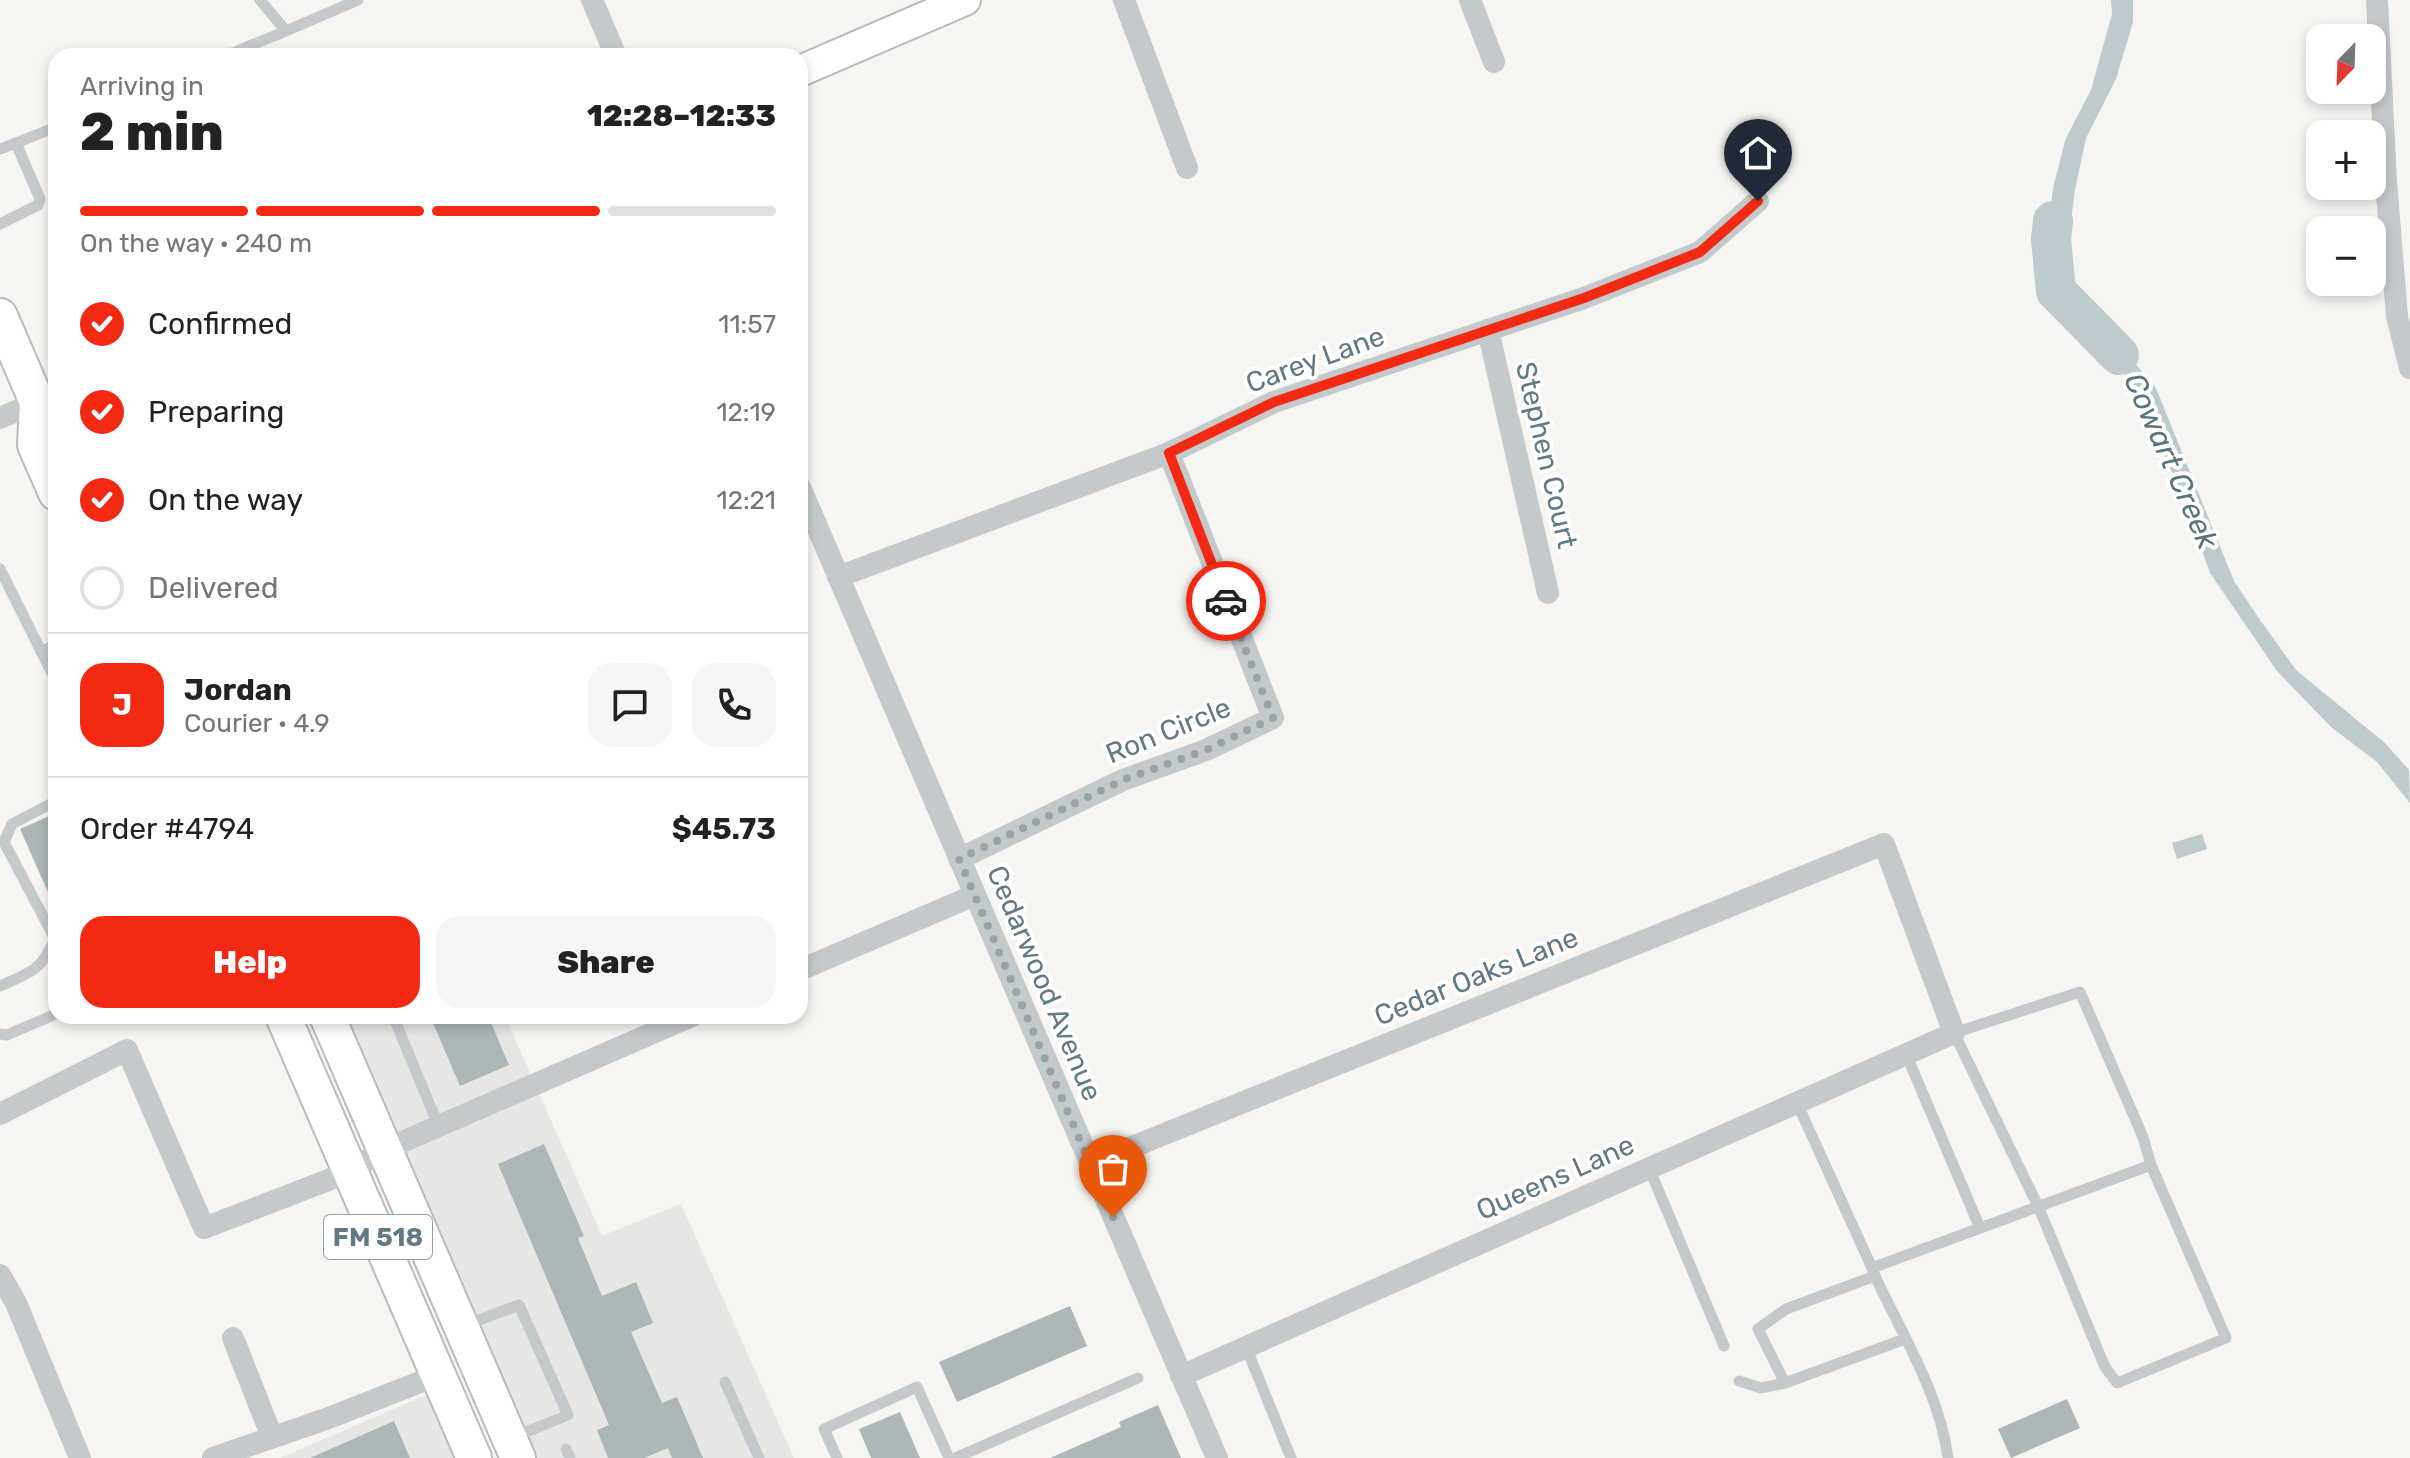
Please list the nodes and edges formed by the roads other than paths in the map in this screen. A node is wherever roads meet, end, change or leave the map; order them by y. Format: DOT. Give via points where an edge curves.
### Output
graph roads {
  1 [pos="260,0"];
  2 [pos="358,0"];
  3 [pos="592,0"];
  4 [pos="965,0"];
  5 [pos="1124,0"];
  6 [pos="1470,0"];
  7 [pos="2377,0"];
  8 [pos="286,31"];
  9 [pos="245,48"];
  10 [pos="613,48"];
  11 [pos="1494,62"];
  12 [pos="808,68"];
  13 [pos="48,130"];
  14 [pos="16,143"];
  15 [pos="0,149"];
  16 [pos="1187,168"];
  17 [pos="1758,201"];
  18 [pos="0,224"];
  19 [pos="0,316"];
  20 [pos="1488,330"];
  21 [pos="2410,368"];
  22 [pos="48,400"];
  23 [pos="48,404"];
  24 [pos="48,409"];
  25 [pos="0,418"];
  26 [pos="1169,453"];
  27 [pos="48,475"];
  28 [pos="808,506"];
  29 [pos="0,569"];
  30 [pos="838,577"];
  31 [pos="1548,593"];
  32 [pos="48,648"];
  33 [pos="41,652"];
  34 [pos="48,666"];
  35 [pos="48,805"];
  36 [pos="959,859"];
  37 [pos="975,895"];
  38 [pos="48,927"];
  39 [pos="48,956"];
  40 [pos="808,967"];
  41 [pos="0,986"];
  42 [pos="48,1017"];
  43 [pos="286,1024"];
  44 [pos="330,1024"];
  45 [pos="396,1024"];
  46 [pos="673,1024"];
  47 [pos="1954,1033"];
  48 [pos="0,1034"];
  49 [pos="1906,1054"];
  50 [pos="1797,1103"];
  51 [pos="0,1114"];
  52 [pos="440,1127"];
  53 [pos="385,1151"];
  54 [pos="1090,1164"];
  55 [pos="2151,1165"];
  56 [pos="1649,1168"];
  57 [pos="349,1170"];
  58 [pos="2038,1206"];
  59 [pos="1980,1228"];
  60 [pos="1874,1272"];
  61 [pos="0,1275"];
  62 [pos="461,1326"];
  63 [pos="233,1338"];
  64 [pos="1905,1339"];
  65 [pos="1724,1346"];
  66 [pos="1246,1347"];
  67 [pos="438,1375"];
  68 [pos="1181,1376"];
  69 [pos="1138,1378"];
  70 [pos="1739,1381"];
  71 [pos="725,1382"];
  72 [pos="1785,1383"];
  73 [pos="272,1437"];
  74 [pos="514,1448"];
  75 [pos="80,1458"];
  76 [pos="213,1458"];
  77 [pos="474,1458"];
  78 [pos="759,1458"];
  79 [pos="837,1458"];
  80 [pos="952,1458"];
  81 [pos="1217,1458"];
  82 [pos="1291,1458"];
  83 [pos="1948,1458"];
  1 -- 8 [label="lane"];
  2 -- 8 [label="lane"];
  3 -- 10 [label="street"];
  4 -- 12 [label="street"];
  5 -- 16 [label="street"];
  6 -- 11 [label="street"];
  7 -- 21 [label="street" via="2397,316"];
  8 -- 9 [label="lane"];
  13 -- 14 [label="lane"];
  14 -- 15 [label="lane"];
  14 -- 18 [label="lane" via="40,199 38,205"];
  17 -- 20 [label="street, Carey Lane" via="1700,252"];
  19 -- 22 [label="main road"];
  20 -- 26 [label="street, Carey Lane" via="1274,402"];
  20 -- 31 [label="street, Stephen Court"];
  23 -- 25 [label="street"];
  24 -- 27 [label="main road" via="35,445"];
  26 -- 30 [label="street, Carey Lane"];
  26 -- 36 [label="street, Ron Circle" via="1273,718 1123,780"];
  28 -- 30 [label="street, Cedarwood Avenue"];
  29 -- 33 [label="lane"];
  30 -- 36 [label="street, Cedarwood Avenue"];
  32 -- 33 [label="lane"];
  33 -- 34 [label="lane"];
  35 -- 38 [label="lane" via="12,824 4,842"];
  36 -- 37 [label="street, Cedarwood Avenue"];
  37 -- 40 [label="street"];
  37 -- 54 [label="street, Cedarwood Avenue"];
  39 -- 41 [label="lane" via="31,973"];
  42 -- 48 [label="lane"];
  43 -- 57 [label="main road, FM 518"];
  44 -- 53 [label="main road, FM 518"];
  45 -- 52 [label="lane"];
  46 -- 52 [label="street"];
  47 -- 49 [label="street, Queens Lane"];
  47 -- 54 [label="street, Cedar Oaks Lane" via="1884,844"];
  47 -- 55 [label="lane" via="2080,992"];
  47 -- 58 [label="lane"];
  49 -- 50 [label="street, Queens Lane"];
  49 -- 59 [label="lane"];
  50 -- 56 [label="street, Queens Lane"];
  50 -- 60 [label="lane"];
  51 -- 57 [label="street" via="127,1050 204,1228"];
  52 -- 53 [label="street"];
  53 -- 57 [label="street"];
  53 -- 62 [label="main road, FM 518"];
  54 -- 68 [label="street, Cedarwood Avenue"];
  55 -- 58 [label="lane"];
  55 -- 58 [label="lane" via="2226,1338 2117,1383 2105,1367"];
  56 -- 65 [label="lane"];
  56 -- 66 [label="street, Queens Lane"];
  57 -- 67 [label="main road, FM 518"];
  58 -- 59 [label="lane"];
  59 -- 60 [label="lane"];
  60 -- 64 [label="lane"];
  60 -- 72 [label="lane" via="1786,1309 1758,1329"];
  61 -- 75 [label="street"];
  62 -- 74 [label="main road, FM 518"];
  62 -- 74 [label="lane" via="519,1305 568,1415"];
  63 -- 73 [label="street"];
  64 -- 72 [label="lane"];
  64 -- 83 [label="lane" via="1932,1398"];
  66 -- 68 [label="street, Queens Lane"];
  66 -- 82 [label="lane"];
  67 -- 73 [label="street"];
  67 -- 77 [label="main road, FM 518"];
  68 -- 81 [label="street, Cedarwood Avenue"];
  69 -- 80 [label="lane"];
  70 -- 72 [label="lane" via="1761,1388"];
  71 -- 78 [label="lane"];
  73 -- 76 [label="street"];
  79 -- 80 [label="lane" via="824,1429 917,1387"];
}
